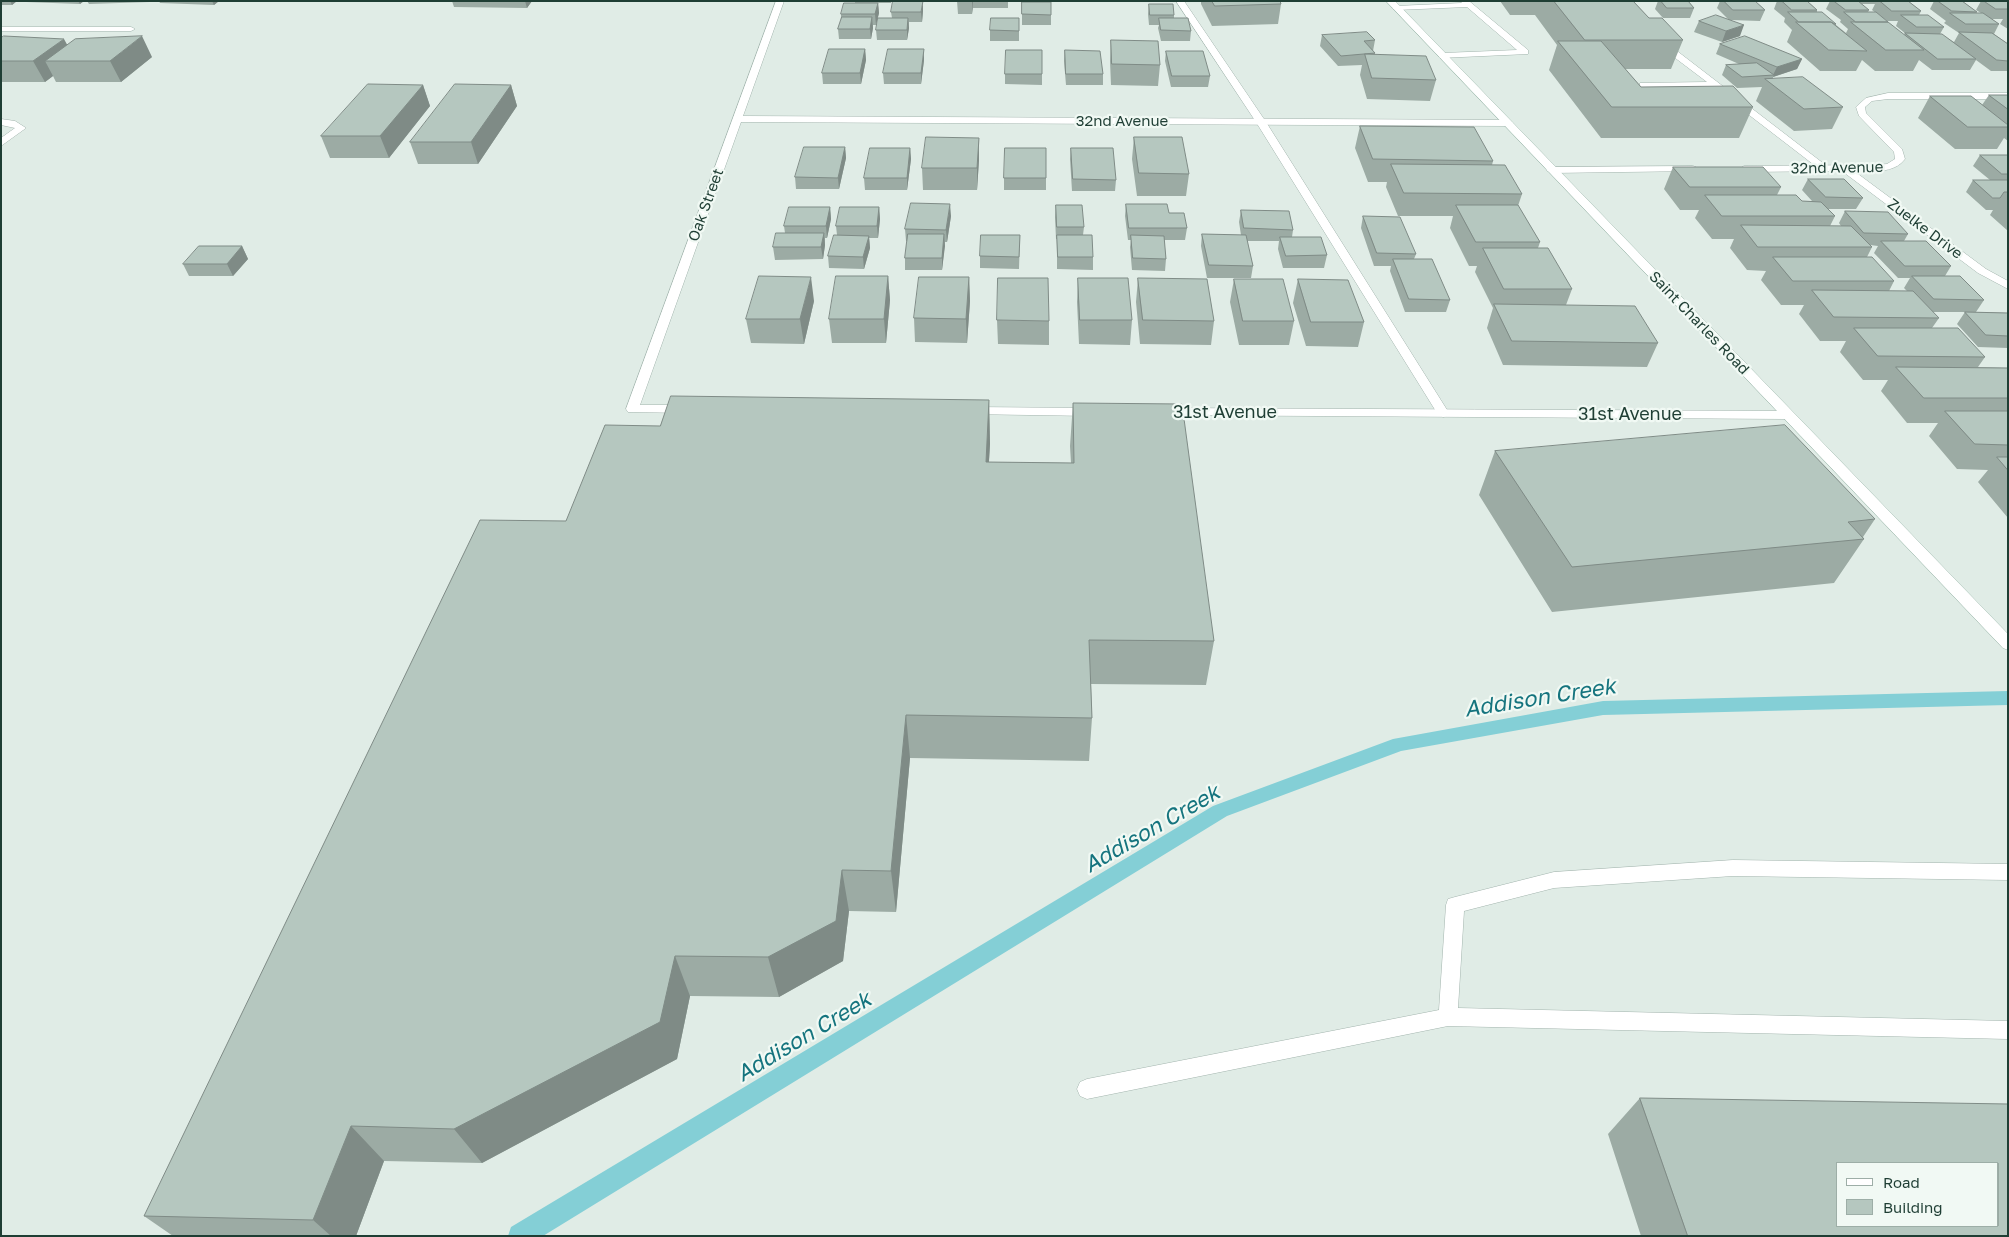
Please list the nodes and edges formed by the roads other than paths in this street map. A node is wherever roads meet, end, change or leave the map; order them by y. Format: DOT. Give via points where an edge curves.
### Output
graph roads {
  1 [pos="780,1"];
  2 [pos="1180,1"];
  3 [pos="1466,3"];
  4 [pos="1393,5"];
  5 [pos="1,29"];
  6 [pos="131,29"];
  7 [pos="1654,37"];
  8 [pos="1443,56"];
  9 [pos="1716,85"];
  10 [pos="2008,96"];
  11 [pos="1661,105"];
  12 [pos="737,119"];
  13 [pos="1,122"];
  14 [pos="1261,122"];
  15 [pos="1508,123"];
  16 [pos="1,143"];
  17 [pos="1825,168"];
  18 [pos="1844,168"];
  19 [pos="1708,169"];
  20 [pos="1737,169"];
  21 [pos="1551,170"];
  22 [pos="2008,286"];
  23 [pos="701,410"];
  24 [pos="958,411"];
  25 [pos="1106,412"];
  26 [pos="1146,412"];
  27 [pos="1443,413"];
  28 [pos="1788,415"];
  29 [pos="2008,644"];
  30 [pos="2008,872"];
  31 [pos="1448,1017"];
  32 [pos="2008,1030"];
  33 [pos="1087,1089"];
  1 -- 12 [label="street, Oak Street"];
  2 -- 14 [label="street"];
  3 -- 4 [label="street"];
  3 -- 8 [label="street" via="1525,52"];
  4 -- 8 [label="street, Saint Charles Road"];
  5 -- 6 [label="street"];
  7 -- 9 [label="street"];
  8 -- 15 [label="street, Saint Charles Road"];
  9 -- 11 [label="street" via="1644,85"];
  9 -- 17 [label="street"];
  10 -- 18 [label="street, 32nd Avenue" via="1872,98 1860,107 1862,114 1899,151 1900,158 1891,166"];
  12 -- 14 [label="street, 32nd Avenue"];
  12 -- 23 [label="street, Oak Street" via="632,409"];
  13 -- 16 [label="street" via="12,122 21,128"];
  14 -- 15 [label="street, 32nd Avenue"];
  14 -- 27 [label="street"];
  15 -- 21 [label="street, Saint Charles Road"];
  17 -- 18 [label="street, 32nd Avenue"];
  17 -- 20 [label="street, 32nd Avenue"];
  18 -- 22 [label="street, Zuelke Drive" via="1982,271"];
  19 -- 21 [label="street"];
  21 -- 28 [label="street, Saint Charles Road"];
  24 -- 25 [label="street"];
  26 -- 27 [label="street, 31st Avenue"];
  27 -- 28 [label="street, 31st Avenue"];
  28 -- 29 [label="street, Saint Charles Road"];
  30 -- 31 [label="street" via="1733,868 1554,880 1455,905"];
  31 -- 32 [label="street"];
  31 -- 33 [label="street"];
}
